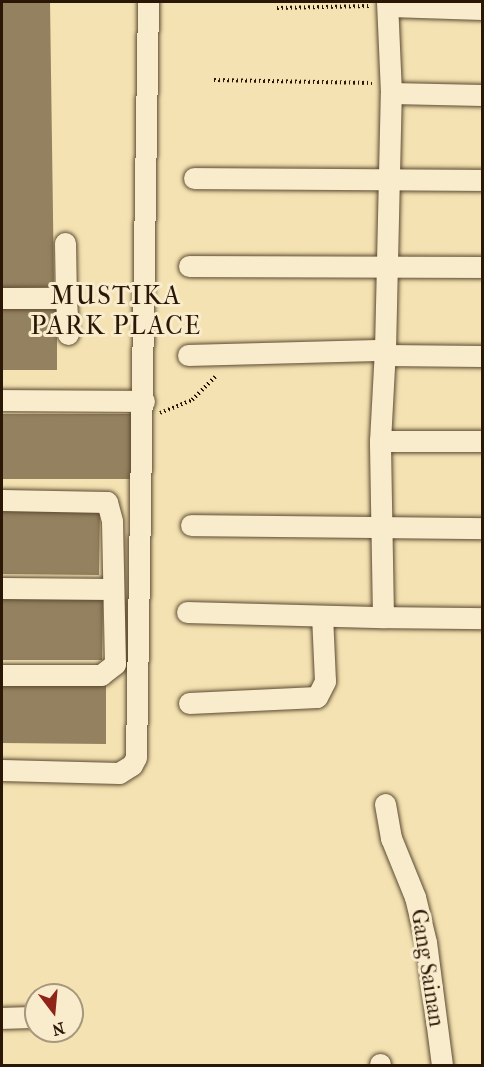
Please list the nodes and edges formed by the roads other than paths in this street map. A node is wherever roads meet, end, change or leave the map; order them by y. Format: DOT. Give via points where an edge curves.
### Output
graph roads {
  1 [pos="148,2"];
  2 [pos="388,4"];
  3 [pos="439,4"];
  4 [pos="483,9"];
  5 [pos="391,88"];
  6 [pos="483,95"];
  7 [pos="194,178"];
  8 [pos="483,180"];
  9 [pos="390,181"];
  10 [pos="65,243"];
  11 [pos="189,266"];
  12 [pos="385,266"];
  13 [pos="483,267"];
  14 [pos="2,298"];
  15 [pos="66,298"];
  16 [pos="69,334"];
  17 [pos="386,353"];
  18 [pos="188,355"];
  19 [pos="483,356"];
  20 [pos="2,400"];
  21 [pos="143,411"];
  22 [pos="380,441"];
  23 [pos="483,441"];
  24 [pos="2,500"];
  25 [pos="191,525"];
  26 [pos="483,528"];
  27 [pos="383,529"];
  28 [pos="2,588"];
  29 [pos="112,589"];
  30 [pos="186,612"];
  31 [pos="322,616"];
  32 [pos="383,617"];
  33 [pos="483,618"];
  34 [pos="2,675"];
  35 [pos="189,702"];
  36 [pos="2,770"];
  37 [pos="385,804"];
  38 [pos="2,1017"];
  39 [pos="24,1017"];
  40 [pos="442,1065"];
  1 -- 21 [label="street"];
  2 -- 3 [label="street"];
  2 -- 5 [label="street"];
  3 -- 4 [label="street"];
  5 -- 6 [label="street"];
  5 -- 9 [label="street"];
  7 -- 9 [label="street"];
  8 -- 9 [label="street"];
  9 -- 12 [label="street"];
  10 -- 15 [label="street"];
  11 -- 12 [label="street"];
  12 -- 13 [label="street"];
  12 -- 17 [label="street"];
  14 -- 15 [label="street"];
  15 -- 16 [label="street"];
  17 -- 18 [label="street"];
  17 -- 19 [label="street"];
  17 -- 22 [label="street"];
  20 -- 21 [label="street"];
  21 -- 36 [label="street" via="136,757 132,765 119,773"];
  22 -- 23 [label="street"];
  22 -- 27 [label="street"];
  24 -- 29 [label="street" via="107,502 112,520"];
  25 -- 27 [label="street"];
  26 -- 27 [label="street"];
  27 -- 32 [label="street"];
  28 -- 29 [label="street"];
  29 -- 34 [label="street" via="112,670 101,675"];
  30 -- 31 [label="street"];
  31 -- 32 [label="street"];
  31 -- 35 [label="street" via="325,681 317,697"];
  32 -- 33 [label="street"];
  37 -- 40 [label="street, Gang Sainan" via="391,838 415,897 426,942"];
  38 -- 39 [label="street"];
}
